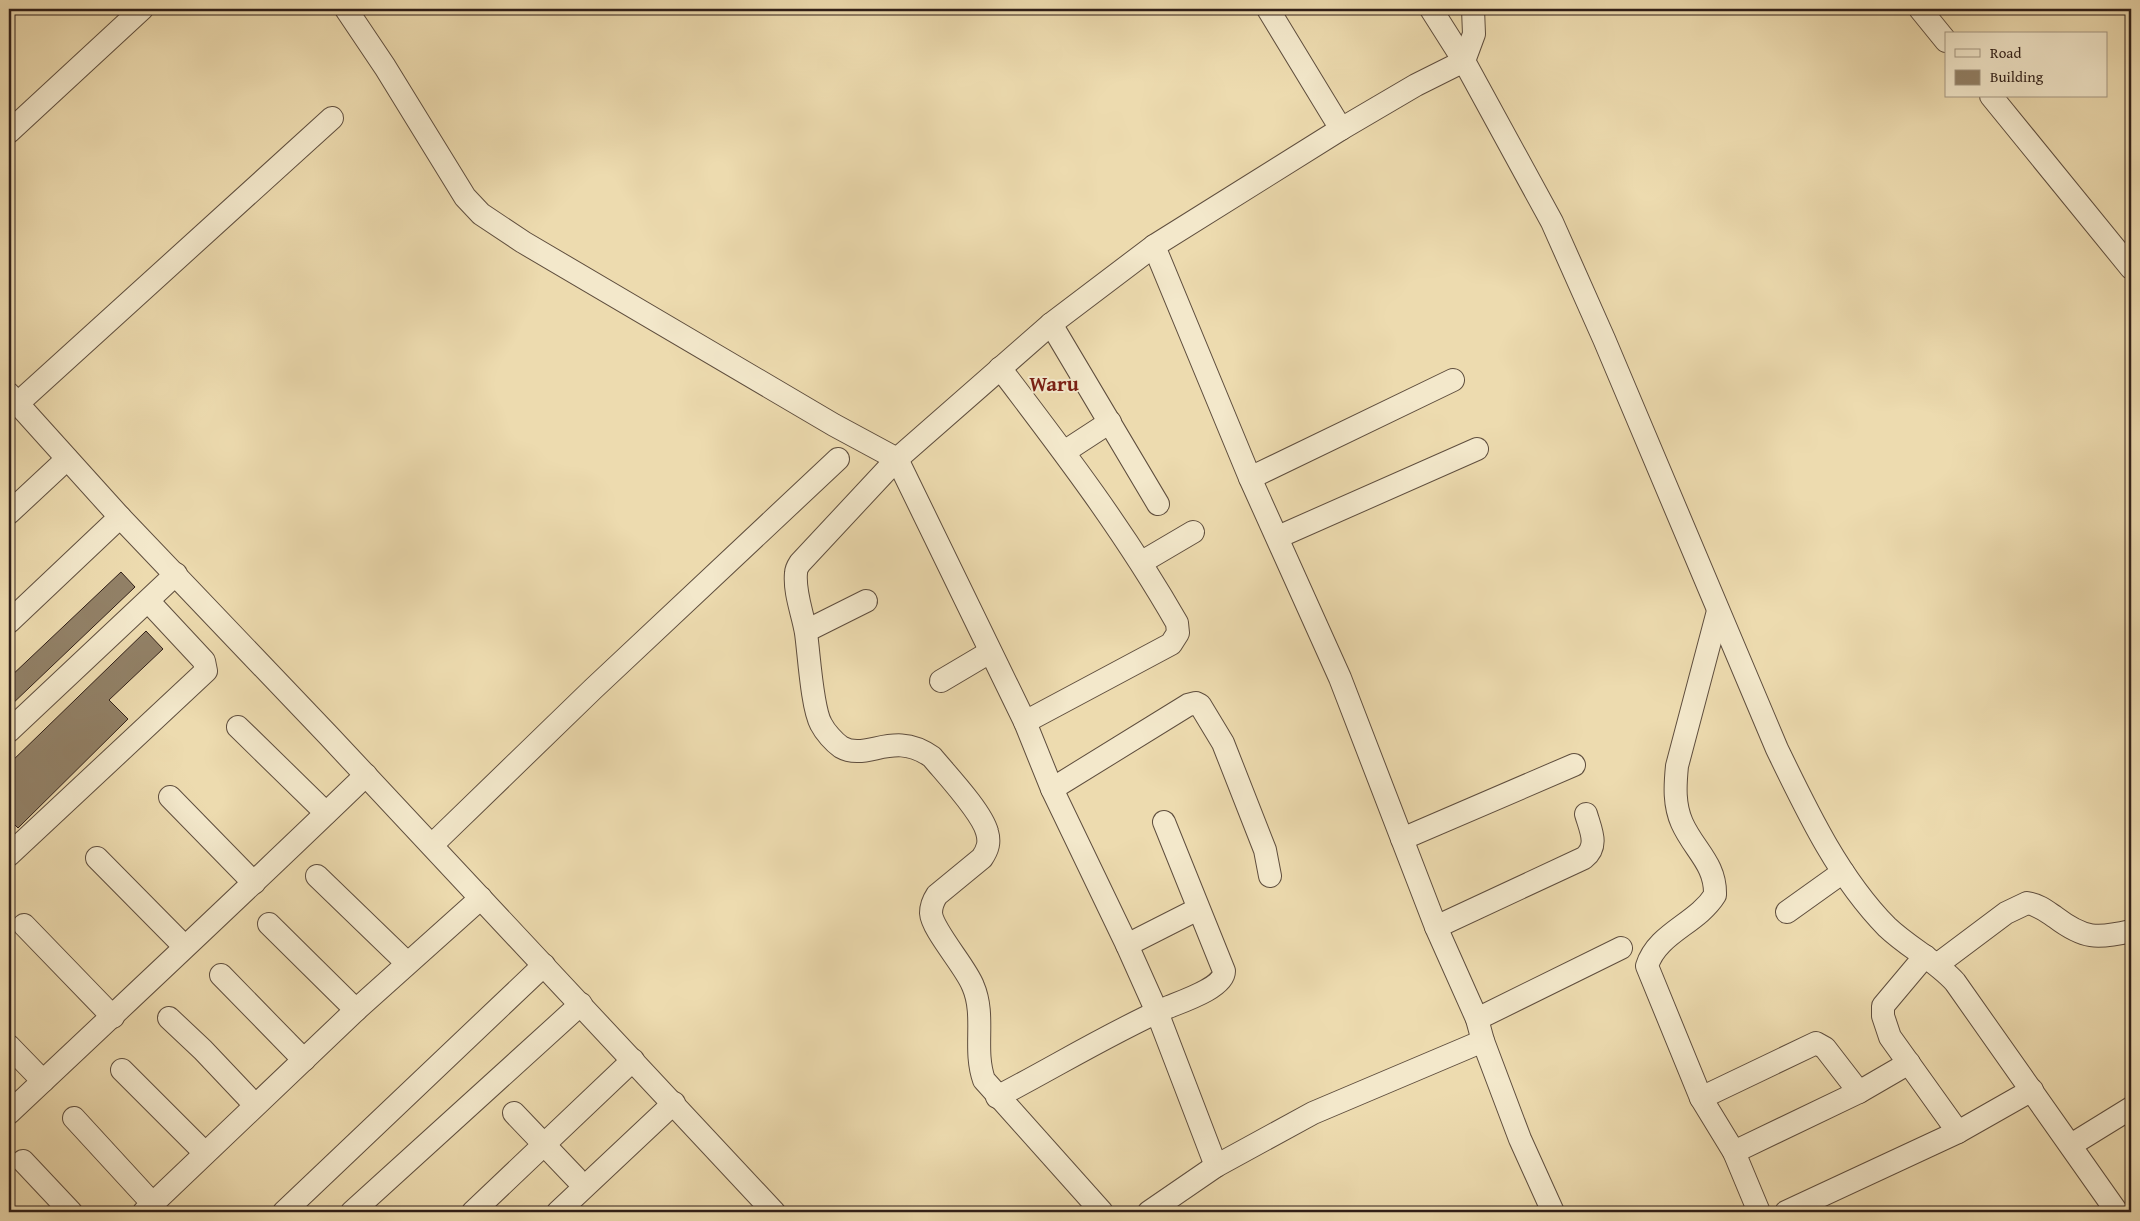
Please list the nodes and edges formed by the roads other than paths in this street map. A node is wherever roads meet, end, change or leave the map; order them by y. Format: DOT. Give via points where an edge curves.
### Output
graph roads {
  1 [pos="142,9"];
  2 [pos="346,9"];
  3 [pos="1268,9"];
  4 [pos="1432,9"];
  5 [pos="1473,9"];
  6 [pos="1920,9"];
  7 [pos="1945,40"];
  8 [pos="1464,61"];
  9 [pos="1993,98"];
  10 [pos="332,118"];
  11 [pos="1340,129"];
  12 [pos="9,132"];
  13 [pos="1144,253"];
  14 [pos="2131,268"];
  15 [pos="1051,324"];
  16 [pos="1000,368"];
  17 [pos="1453,380"];
  18 [pos="11,398"];
  19 [pos="1110,422"];
  20 [pos="1477,449"];
  21 [pos="1064,452"];
  22 [pos="67,459"];
  23 [pos="838,459"];
  24 [pos="897,459"];
  25 [pos="1250,478"];
  26 [pos="1158,504"];
  27 [pos="9,513"];
  28 [pos="120,517"];
  29 [pos="1193,532"];
  30 [pos="1278,537"];
  31 [pos="1142,562"];
  32 [pos="176,574"];
  33 [pos="866,601"];
  34 [pos="149,602"];
  35 [pos="1718,610"];
  36 [pos="9,622"];
  37 [pos="806,631"];
  38 [pos="990,652"];
  39 [pos="941,681"];
  40 [pos="1025,722"];
  41 [pos="238,727"];
  42 [pos="9,731"];
  43 [pos="1574,764"];
  44 [pos="366,775"];
  45 [pos="1052,789"];
  46 [pos="170,797"];
  47 [pos="326,813"];
  48 [pos="1586,814"];
  49 [pos="1164,822"];
  50 [pos="1402,839"];
  51 [pos="13,842"];
  52 [pos="432,845"];
  53 [pos="97,858"];
  54 [pos="1843,872"];
  55 [pos="317,876"];
  56 [pos="1270,876"];
  57 [pos="254,883"];
  58 [pos="481,898"];
  59 [pos="1198,909"];
  60 [pos="1787,912"];
  61 [pos="268,924"];
  62 [pos="24,925"];
  63 [pos="1436,927"];
  64 [pos="2131,931"];
  65 [pos="1127,945"];
  66 [pos="184,946"];
  67 [pos="1621,948"];
  68 [pos="1932,960"];
  69 [pos="407,963"];
  70 [pos="544,965"];
  71 [pos="221,975"];
  72 [pos="581,1004"];
  73 [pos="356,1010"];
  74 [pos="1157,1012"];
  75 [pos="112,1017"];
  76 [pos="168,1018"];
  77 [pos="1477,1019"];
  78 [pos="1483,1041"];
  79 [pos="9,1046"];
  80 [pos="304,1060"];
  81 [pos="633,1060"];
  82 [pos="1909,1063"];
  83 [pos="122,1070"];
  84 [pos="43,1081"];
  85 [pos="2032,1090"];
  86 [pos="1859,1092"];
  87 [pos="997,1097"];
  88 [pos="1702,1098"];
  89 [pos="674,1103"];
  90 [pos="255,1105"];
  91 [pos="2131,1108"];
  92 [pos="9,1113"];
  93 [pos="514,1113"];
  94 [pos="74,1118"];
  95 [pos="1958,1132"];
  96 [pos="544,1145"];
  97 [pos="2070,1145"];
  98 [pos="1734,1152"];
  99 [pos="205,1153"];
  100 [pos="23,1161"];
  101 [pos="1216,1166"];
  102 [pos="576,1178"];
  103 [pos="148,1208"];
  104 [pos="71,1212"];
  105 [pos="284,1212"];
  106 [pos="352,1212"];
  107 [pos="474,1212"];
  108 [pos="558,1212"];
  109 [pos="774,1212"];
  110 [pos="1102,1212"];
  111 [pos="1149,1212"];
  112 [pos="1553,1212"];
  113 [pos="1759,1212"];
  114 [pos="1786,1212"];
  115 [pos="2117,1212"];
  1 -- 12 [label="street"];
  2 -- 24 [label="street" via="465,197 481,214 523,242"];
  3 -- 11 [label="street"];
  4 -- 8 [label="street"];
  5 -- 8 [label="street" via="1474,34"];
  6 -- 7 [label="street"];
  8 -- 11 [label="street"];
  8 -- 35 [label="street" via="1552,222"];
  9 -- 14 [label="street"];
  10 -- 18 [label="street"];
  11 -- 13 [label="street"];
  13 -- 15 [label="street"];
  13 -- 25 [label="street"];
  15 -- 16 [label="street"];
  15 -- 19 [label="street"];
  16 -- 21 [label="street"];
  16 -- 24 [label="street"];
  17 -- 25 [label="street"];
  18 -- 22 [label="street"];
  19 -- 21 [label="street"];
  19 -- 26 [label="street"];
  20 -- 30 [label="street"];
  21 -- 31 [label="street"];
  22 -- 27 [label="street"];
  22 -- 28 [label="street"];
  23 -- 52 [label="street"];
  24 -- 37 [label="street" via="798,566 798,600"];
  24 -- 38 [label="street"];
  25 -- 30 [label="street"];
  28 -- 32 [label="street"];
  28 -- 36 [label="street"];
  29 -- 31 [label="street"];
  30 -- 50 [label="street" via="1340,678"];
  31 -- 40 [label="street" via="1176,623 1178,633 1174,642"];
  32 -- 34 [label="street"];
  32 -- 44 [label="street"];
  33 -- 37 [label="street"];
  34 -- 42 [label="street"];
  34 -- 51 [label="street" via="204,661 206,671"];
  35 -- 54 [label="street" via="1800,798"];
  35 -- 88 [label="street" via="1677,766 1675,790 1677,811 1683,825 1713,872 1715,896 1699,915 1661,942 1647,966"];
  37 -- 87 [label="street" via="819,718 838,745 855,751 897,744 921,749 932,757 987,831 986,852 982,858 936,895 931,913 932,920 974,986 980,1018 980,1069"];
  38 -- 39 [label="street"];
  38 -- 40 [label="street"];
  40 -- 45 [label="street"];
  41 -- 47 [label="street"];
  43 -- 50 [label="street"];
  44 -- 47 [label="street"];
  44 -- 52 [label="street"];
  45 -- 56 [label="street" via="1196,703 1223,743 1260,834"];
  45 -- 65 [label="street"];
  46 -- 57 [label="street"];
  47 -- 57 [label="street"];
  48 -- 63 [label="street" via="1594,841 1590,853 1584,858"];
  49 -- 59 [label="street"];
  50 -- 63 [label="street"];
  52 -- 58 [label="street"];
  53 -- 66 [label="street"];
  54 -- 60 [label="street"];
  54 -- 68 [label="street" via="1889,928"];
  55 -- 69 [label="street"];
  57 -- 66 [label="street"];
  58 -- 69 [label="street"];
  58 -- 70 [label="street"];
  59 -- 65 [label="street"];
  59 -- 74 [label="street" via="1224,975 1211,988"];
  61 -- 73 [label="street"];
  62 -- 75 [label="street"];
  63 -- 77 [label="street"];
  64 -- 68 [label="street" via="2103,937 2087,935 2067,926 2041,907 2027,903"];
  65 -- 74 [label="street"];
  66 -- 75 [label="street"];
  67 -- 77 [label="street"];
  68 -- 82 [label="street" via="1883,1006 1890,1037"];
  68 -- 85 [label="street" via="1955,982"];
  69 -- 73 [label="street"];
  70 -- 72 [label="street"];
  70 -- 105 [label="street"];
  71 -- 80 [label="street"];
  72 -- 81 [label="street"];
  72 -- 106 [label="street"];
  73 -- 80 [label="street"];
  74 -- 87 [label="street"];
  74 -- 101 [label="street"];
  75 -- 84 [label="street"];
  76 -- 90 [label="street"];
  77 -- 78 [label="street"];
  78 -- 101 [label="street" via="1313,1113"];
  78 -- 112 [label="street" via="1520,1139"];
  79 -- 84 [label="street"];
  80 -- 90 [label="street"];
  81 -- 89 [label="street"];
  81 -- 96 [label="street"];
  82 -- 86 [label="street"];
  82 -- 95 [label="street"];
  83 -- 99 [label="street"];
  84 -- 92 [label="street"];
  85 -- 95 [label="street"];
  85 -- 97 [label="street"];
  86 -- 88 [label="street" via="1825,1048 1816,1043"];
  86 -- 98 [label="street"];
  87 -- 110 [label="street"];
  88 -- 98 [label="street"];
  89 -- 108 [label="street"];
  89 -- 109 [label="street"];
  90 -- 99 [label="street"];
  91 -- 97 [label="street"];
  93 -- 96 [label="street"];
  94 -- 103 [label="street"];
  95 -- 114 [label="street"];
  96 -- 102 [label="street"];
  96 -- 107 [label="street"];
  97 -- 115 [label="street"];
  98 -- 113 [label="street"];
  99 -- 103 [label="street"];
  100 -- 104 [label="street"];
  101 -- 111 [label="street"];
}
